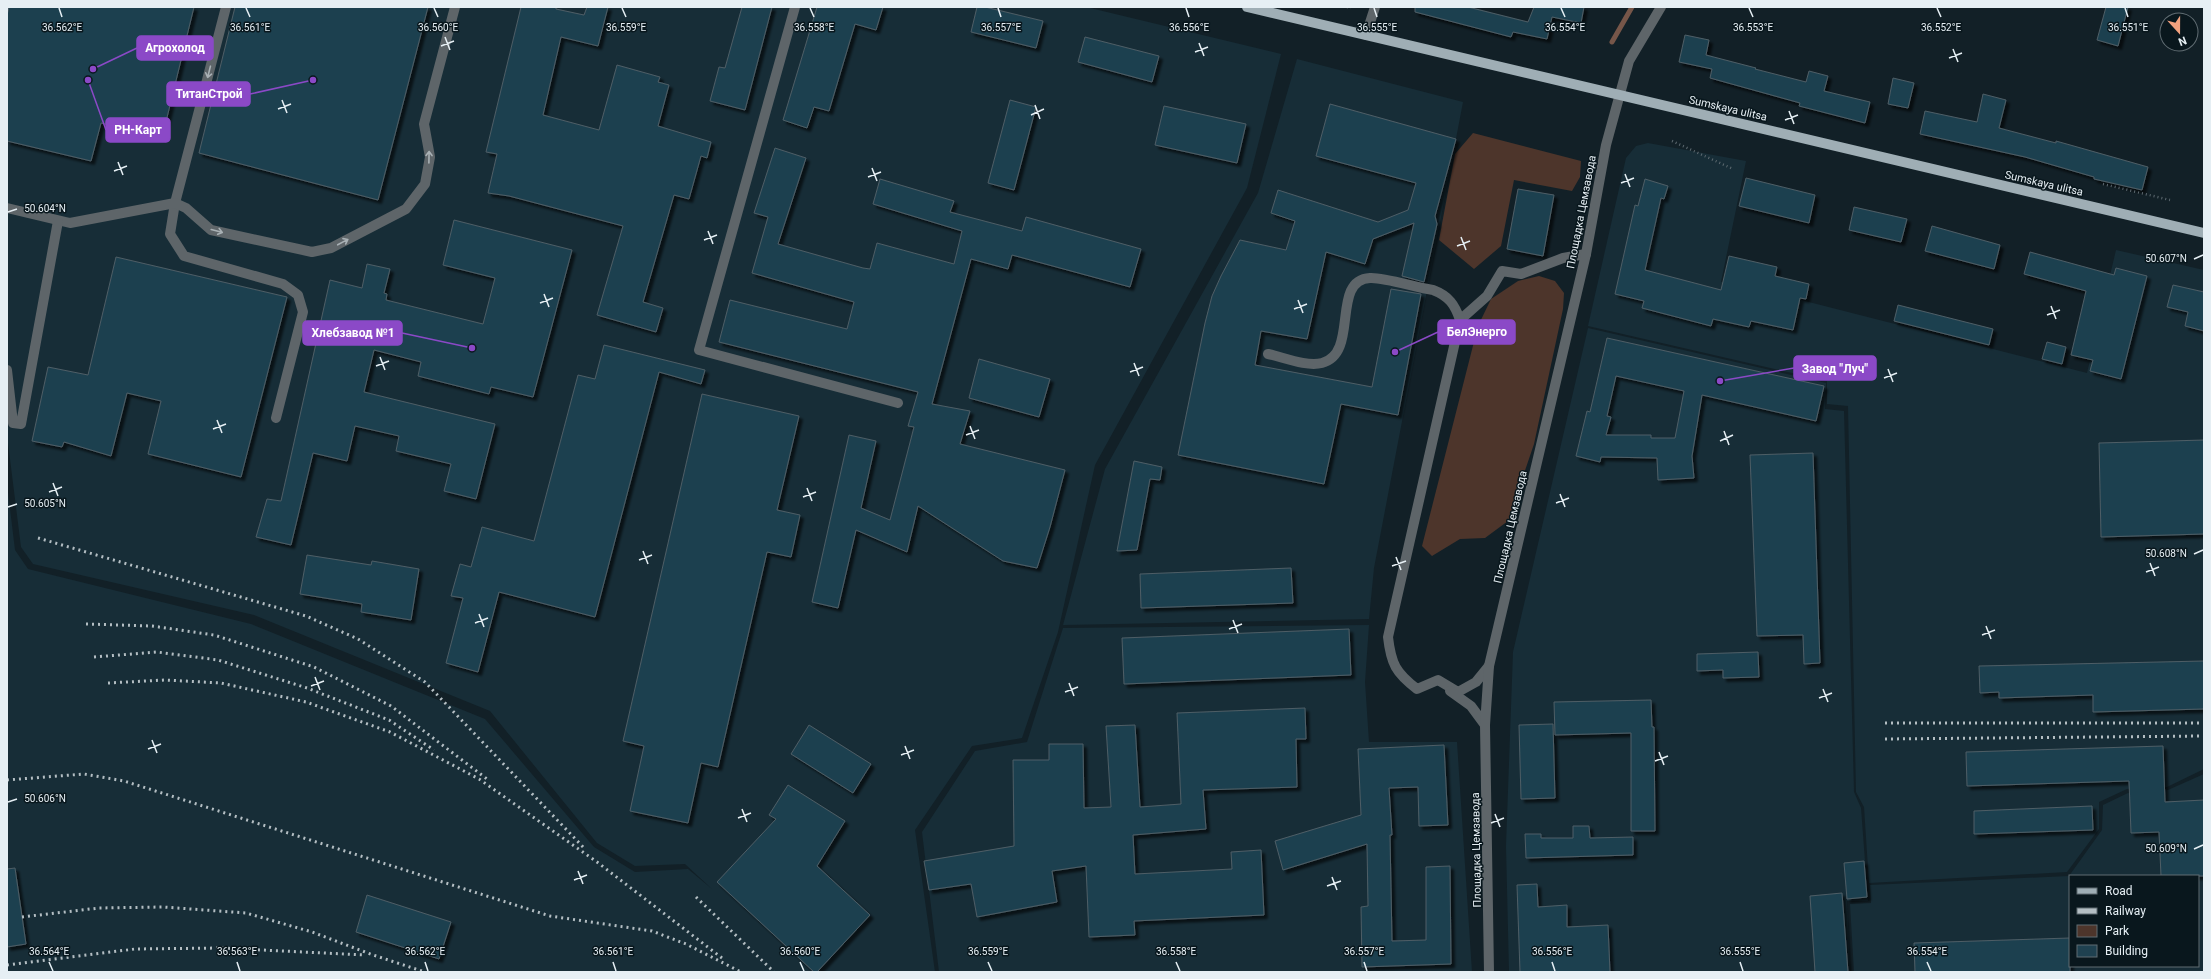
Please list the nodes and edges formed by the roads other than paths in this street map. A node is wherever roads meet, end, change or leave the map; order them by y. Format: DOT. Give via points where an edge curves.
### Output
graph roads {
  1 [pos="226,7"];
  2 [pos="455,7"];
  3 [pos="795,7"];
  4 [pos="1247,7"];
  5 [pos="1375,7"];
  6 [pos="1661,7"];
  7 [pos="1366,35"];
  8 [pos="1620,95"];
  9 [pos="175,202"];
  10 [pos="7,208"];
  11 [pos="58,220"];
  12 [pos="2204,233"];
  13 [pos="1586,254"];
  14 [pos="1460,320"];
  15 [pos="1268,354"];
  16 [pos="7,370"];
  17 [pos="898,403"];
  18 [pos="276,418"];
  19 [pos="1489,666"];
  20 [pos="1438,680"];
  21 [pos="1485,725"];
  22 [pos="1489,972"];
  1 -- 9 [label="street, one-way"];
  9 -- 2 [label="street, one-way" via="186,208 211,230 312,252 331,248 406,209 425,184 430,157 424,124"];
  3 -- 17 [label="street" via="699,350"];
  4 -- 7 [label="main road, Sumskaya ulitsa"];
  5 -- 7 [label="street"];
  6 -- 8 [label="street, Площадка Цемзавода" via="1629,61"];
  7 -- 8 [label="main road, Sumskaya ulitsa"];
  8 -- 12 [label="main road, Sumskaya ulitsa"];
  8 -- 13 [label="street, Площадка Цемзавода" via="1606,145"];
  9 -- 11 [label="street" via="70,223"];
  9 -- 18 [label="street" via="170,234 184,256 283,284 298,295 303,312"];
  10 -- 11 [label="street"];
  11 -- 16 [label="street" via="21,424 13,423"];
  13 -- 14 [label="street" via="1563,258 1521,274 1502,271 1487,296"];
  13 -- 19 [label="street, Площадка Цемзавода"];
  14 -- 15 [label="street" via="1455,305 1443,293 1371,278 1360,280 1350,292 1342,337 1335,355 1322,363"];
  14 -- 20 [label="street" via="1388,637 1390,658 1401,676 1417,689"];
  19 -- 20 [label="street" via="1476,682 1458,692"];
  19 -- 21 [label="street, Площадка Цемзавода"];
  20 -- 21 [label="street" via="1471,706"];
  21 -- 22 [label="street, Площадка Цемзавода"];
}
